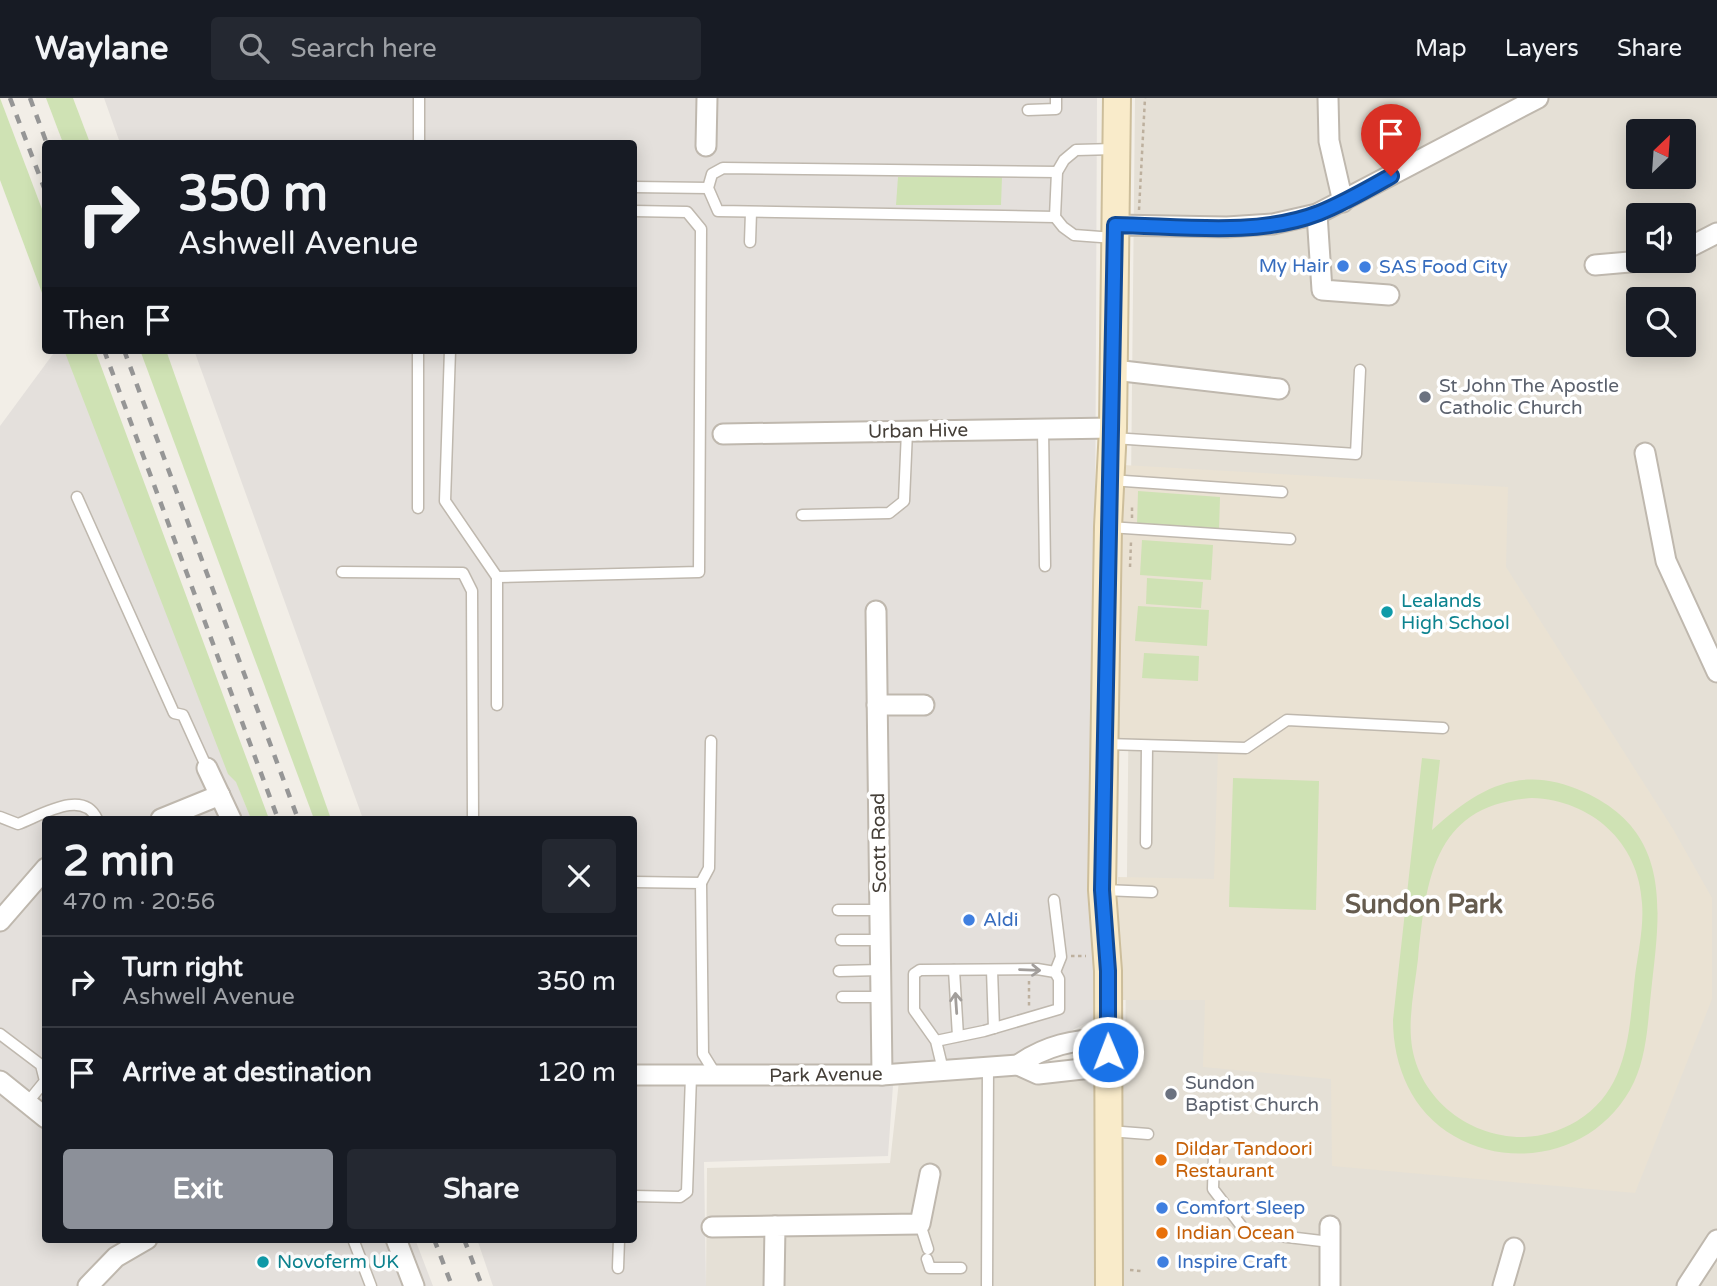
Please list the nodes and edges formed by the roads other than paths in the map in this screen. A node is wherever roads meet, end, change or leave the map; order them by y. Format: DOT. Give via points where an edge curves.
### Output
graph roads {
  1 [pos="419,98"];
  2 [pos="707,98"];
  3 [pos="1056,98"];
  4 [pos="1117,98"];
  5 [pos="1328,98"];
  6 [pos="1538,98"];
  7 [pos="1028,110"];
  8 [pos="419,140"];
  9 [pos="706,146"];
  10 [pos="1116,149"];
  11 [pos="1057,172"];
  12 [pos="637,187"];
  13 [pos="708,188"];
  14 [pos="1343,202"];
  15 [pos="637,211"];
  16 [pos="751,212"];
  17 [pos="1317,214"];
  18 [pos="1055,217"];
  19 [pos="1123,229"];
  20 [pos="1717,233"];
  21 [pos="750,242"];
  22 [pos="1696,244"];
  23 [pos="1626,262"];
  24 [pos="1595,265"];
  25 [pos="1389,295"];
  26 [pos="418,354"];
  27 [pos="450,354"];
  28 [pos="1360,369"];
  29 [pos="1114,370"];
  30 [pos="1279,389"];
  31 [pos="1043,429"];
  32 [pos="907,431"];
  33 [pos="699,432"];
  34 [pos="1113,433"];
  35 [pos="723,434"];
  36 [pos="1645,453"];
  37 [pos="1110,480"];
  38 [pos="1282,492"];
  39 [pos="77,497"];
  40 [pos="418,508"];
  41 [pos="802,515"];
  42 [pos="1108,527"];
  43 [pos="1290,539"];
  44 [pos="1045,566"];
  45 [pos="342,572"];
  46 [pos="497,577"];
  47 [pos="876,611"];
  48 [pos="1717,672"];
  49 [pos="497,705"];
  50 [pos="877,705"];
  51 [pos="924,705"];
  52 [pos="1443,728"];
  53 [pos="711,741"];
  54 [pos="1104,744"];
  55 [pos="1147,746"];
  56 [pos="207,768"];
  57 [pos="220,795"];
  58 [pos="95,816"];
  59 [pos="168,816"];
  60 [pos="230,816"];
  61 [pos="473,816"];
  62 [pos="0,817"];
  63 [pos="1146,843"];
  64 [pos="42,873"];
  65 [pos="637,882"];
  66 [pos="701,883"];
  67 [pos="1102,890"];
  68 [pos="1152,892"];
  69 [pos="1054,900"];
  70 [pos="838,910"];
  71 [pos="880,910"];
  72 [pos="0,921"];
  73 [pos="841,940"];
  74 [pos="880,940"];
  75 [pos="880,970"];
  76 [pos="954,970"];
  77 [pos="992,970"];
  78 [pos="839,971"];
  79 [pos="1055,972"];
  80 [pos="881,996"];
  81 [pos="842,997"];
  82 [pos="994,1028"];
  83 [pos="0,1034"];
  84 [pos="958,1036"];
  85 [pos="1107,1038"];
  86 [pos="936,1041"];
  87 [pos="1018,1065"];
  88 [pos="988,1066"];
  89 [pos="1109,1066"];
  90 [pos="42,1069"];
  91 [pos="943,1070"];
  92 [pos="637,1075"];
  93 [pos="882,1075"];
  94 [pos="691,1076"];
  95 [pos="717,1076"];
  96 [pos="0,1081"];
  97 [pos="42,1084"];
  98 [pos="27,1103"];
  99 [pos="42,1115"];
  100 [pos="1109,1131"];
  101 [pos="1149,1134"];
  102 [pos="1214,1154"];
  103 [pos="930,1174"];
  104 [pos="637,1196"];
  105 [pos="920,1224"];
  106 [pos="775,1226"];
  107 [pos="712,1227"];
  108 [pos="1330,1234"];
  109 [pos="1717,1240"];
  110 [pos="140,1243"];
  111 [pos="355,1243"];
  112 [pos="398,1243"];
  113 [pos="619,1243"];
  114 [pos="1514,1248"];
  115 [pos="618,1268"];
  116 [pos="961,1268"];
  117 [pos="89,1286"];
  118 [pos="371,1286"];
  119 [pos="414,1286"];
  120 [pos="774,1286"];
  121 [pos="987,1286"];
  122 [pos="1110,1286"];
  123 [pos="1330,1286"];
  124 [pos="1503,1286"];
  125 [pos="1687,1286"];
  1 -- 8 [label="lane"];
  2 -- 9 [label="street"];
  3 -- 7 [label="lane" via="1056,109"];
  4 -- 10 [label="street"];
  5 -- 14 [label="street" via="1329,141"];
  6 -- 14 [label="street"];
  10 -- 11 [label="lane" via="1076,150"];
  10 -- 19 [label="street"];
  11 -- 13 [label="lane" via="723,168 712,174"];
  11 -- 18 [label="lane"];
  12 -- 13 [label="lane"];
  13 -- 16 [label="lane" via="718,211"];
  14 -- 17 [label="street"];
  15 -- 33 [label="lane" via="687,212 701,229"];
  16 -- 18 [label="lane"];
  16 -- 21 [label="lane"];
  17 -- 19 [label="street" via="1273,224"];
  17 -- 25 [label="street" via="1322,290"];
  18 -- 19 [label="lane" via="1074,235"];
  19 -- 29 [label="street"];
  20 -- 22 [label="street"];
  23 -- 24 [label="street"];
  26 -- 40 [label="lane"];
  27 -- 46 [label="lane" via="445,501"];
  28 -- 34 [label="lane" via="1356,454"];
  29 -- 30 [label="street"];
  29 -- 34 [label="street"];
  31 -- 32 [label="street, Urban Hive"];
  31 -- 34 [label="street, Urban Hive"];
  31 -- 44 [label="lane"];
  32 -- 35 [label="street, Urban Hive"];
  32 -- 41 [label="lane" via="904,501 898,508 888,513"];
  33 -- 35 [label="lane"];
  33 -- 46 [label="lane" via="699,572"];
  34 -- 37 [label="street"];
  36 -- 48 [label="street" via="1666,561"];
  37 -- 38 [label="lane"];
  37 -- 42 [label="street"];
  39 -- 56 [label="lane" via="174,713 183,715"];
  42 -- 43 [label="lane"];
  42 -- 54 [label="street"];
  45 -- 61 [label="lane" via="463,573 469,581"];
  46 -- 49 [label="lane"];
  47 -- 50 [label="street, Scott Road"];
  50 -- 51 [label="street"];
  50 -- 71 [label="street, Scott Road"];
  52 -- 55 [label="lane" via="1287,720 1246,748"];
  53 -- 66 [label="lane" via="709,868"];
  54 -- 55 [label="lane"];
  54 -- 67 [label="street"];
  55 -- 63 [label="lane"];
  56 -- 57 [label="street"];
  57 -- 59 [label="street"];
  57 -- 60 [label="street"];
  58 -- 62 [label="lane" via="87,806 76,803 18,824"];
  64 -- 72 [label="street"];
  65 -- 66 [label="lane"];
  66 -- 95 [label="lane" via="703,1054"];
  67 -- 68 [label="lane"];
  67 -- 85 [label="street"];
  69 -- 79 [label="lane" via="1061,957"];
  70 -- 71 [label="lane"];
  71 -- 74 [label="street, Scott Road"];
  73 -- 74 [label="lane"];
  74 -- 75 [label="street, Scott Road"];
  75 -- 78 [label="lane"];
  75 -- 80 [label="street, Scott Road"];
  76 -- 77 [label="lane"];
  84 -- 76 [label="lane, one-way"];
  76 -- 86 [label="lane" via="914,974 914,1010"];
  77 -- 79 [label="lane, one-way"];
  77 -- 82 [label="lane"];
  79 -- 82 [label="lane" via="1059,1009"];
  80 -- 81 [label="lane"];
  80 -- 93 [label="street, Scott Road"];
  82 -- 84 [label="lane"];
  83 -- 90 [label="lane"];
  84 -- 86 [label="lane"];
  85 -- 87 [label="street, Park Avenue" via="1038,1050"];
  85 -- 89 [label="street"];
  86 -- 91 [label="lane"];
  87 -- 88 [label="street, Park Avenue"];
  87 -- 89 [label="street, Park Avenue" via="1038,1074"];
  88 -- 91 [label="street, Park Avenue"];
  88 -- 121 [label="lane"];
  89 -- 100 [label="street"];
  91 -- 93 [label="street, Park Avenue"];
  92 -- 94 [label="street, Park Avenue"];
  93 -- 95 [label="street, Park Avenue"];
  94 -- 95 [label="street, Park Avenue"];
  94 -- 104 [label="lane" via="687,1192 680,1197"];
  96 -- 98 [label="street"];
  97 -- 98 [label="lane"];
  98 -- 99 [label="street"];
  100 -- 101 [label="lane"];
  100 -- 122 [label="street"];
  102 -- 108 [label="lane" via="1213,1189 1246,1232"];
  103 -- 105 [label="street"];
  105 -- 106 [label="street"];
  105 -- 116 [label="lane" via="930,1268"];
  106 -- 107 [label="street"];
  106 -- 120 [label="street"];
  108 -- 123 [label="street"];
  109 -- 125 [label="street"];
  110 -- 117 [label="street" via="116,1256"];
  111 -- 118 [label="lane"];
  112 -- 119 [label="street"];
  113 -- 115 [label="lane"];
  114 -- 124 [label="street"];
}
